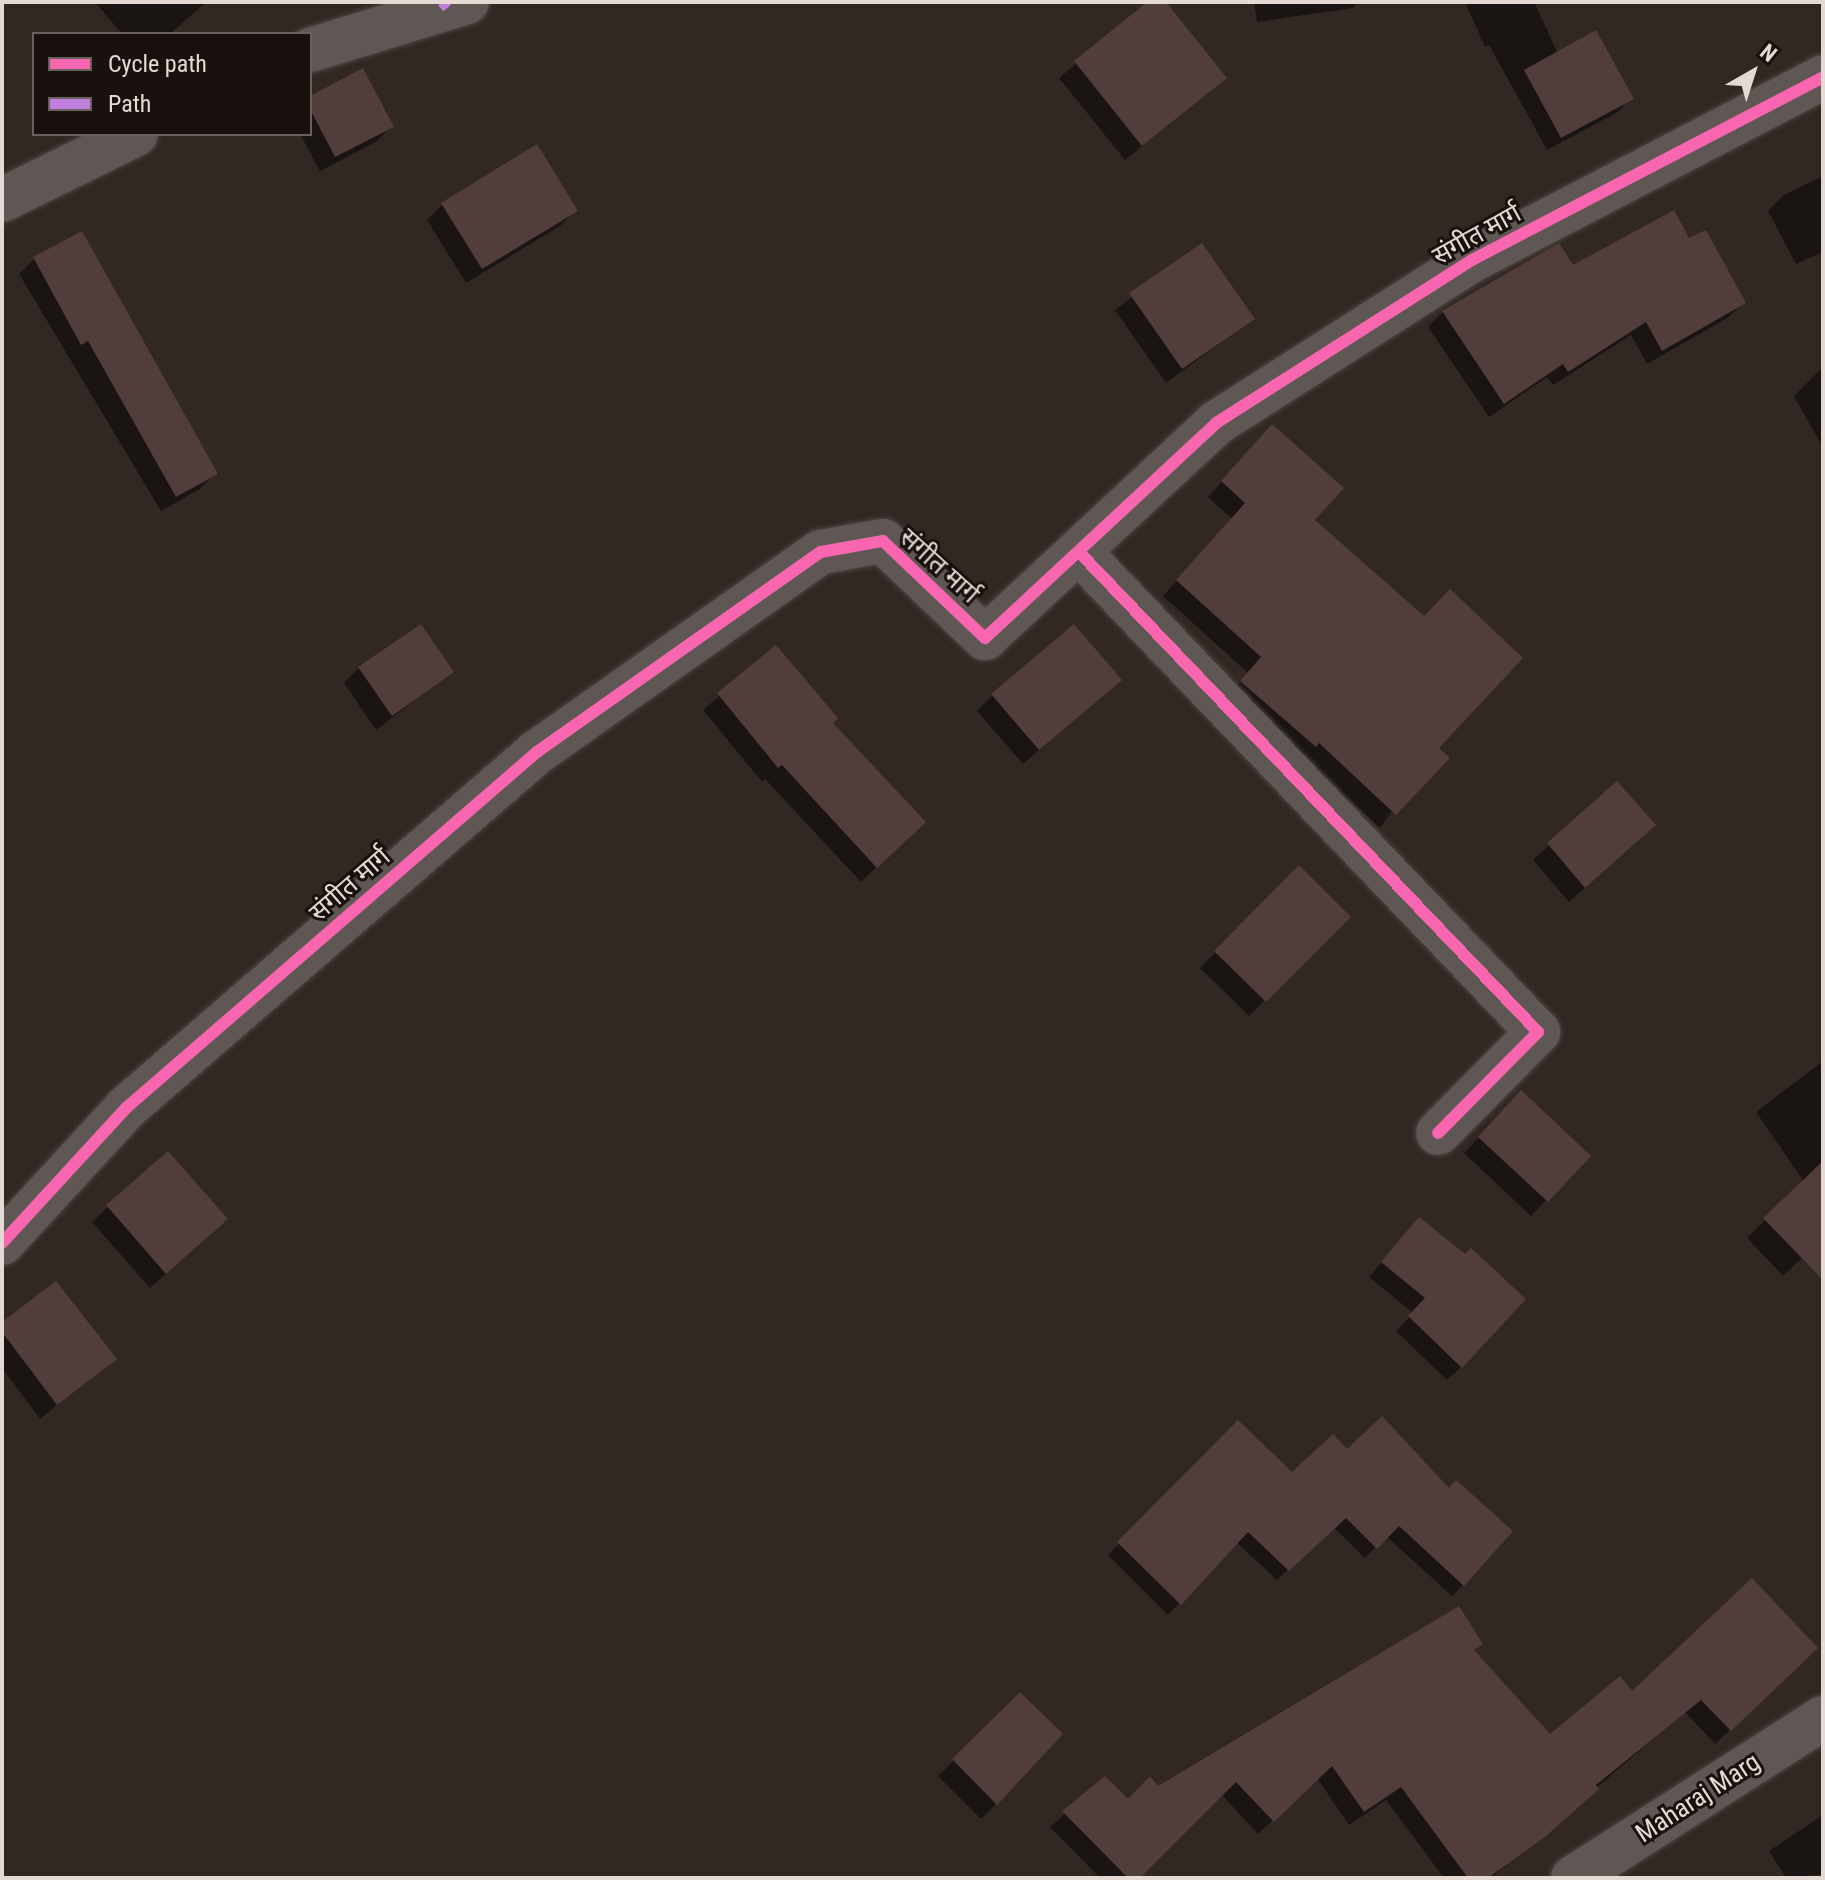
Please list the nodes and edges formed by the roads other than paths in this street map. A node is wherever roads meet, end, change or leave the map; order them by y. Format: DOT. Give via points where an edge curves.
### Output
graph roads {
  1 [pos="467,2"];
  2 [pos="312,49"];
  3 [pos="1823,77"];
  4 [pos="132,136"];
  5 [pos="2,200"];
  6 [pos="1079,552"];
  7 [pos="1438,1133"];
  8 [pos="2,1243"];
  9 [pos="1823,1718"];
  10 [pos="1573,1878"];
  1 -- 2 [label="street"];
  3 -- 6 [label="street, संगीत मार्ग" via="1472,260 1229,415"];
  4 -- 5 [label="street"];
  6 -- 7 [label="street" via="1538,1032"];
  6 -- 8 [label="street, संगीत मार्ग" via="985,638 883,541 821,552 537,752 126,1108"];
  9 -- 10 [label="street, Maharaj Marg"];
}
